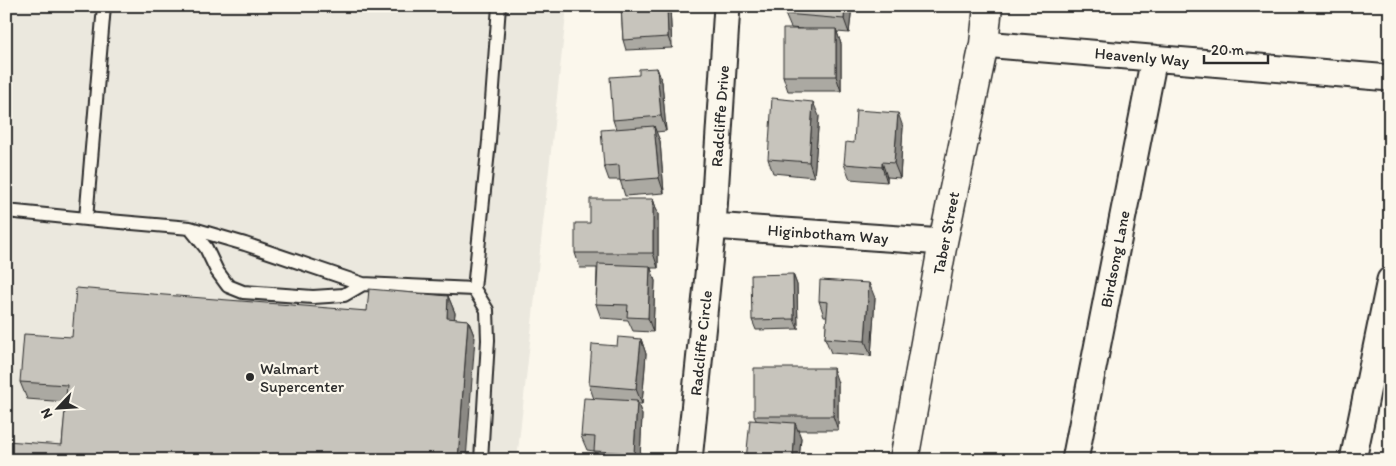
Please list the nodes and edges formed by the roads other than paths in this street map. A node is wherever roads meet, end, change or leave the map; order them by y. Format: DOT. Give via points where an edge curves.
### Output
graph roads {
  1 [pos="104,6"];
  2 [pos="499,6"];
  3 [pos="727,6"];
  4 [pos="988,6"];
  5 [pos="984,44"];
  6 [pos="1154,58"];
  7 [pos="1390,78"];
  8 [pos="6,211"];
  9 [pos="86,219"];
  10 [pos="713,226"];
  11 [pos="190,228"];
  12 [pos="943,242"];
  13 [pos="1390,280"];
  14 [pos="362,284"];
  15 [pos="474,289"];
  16 [pos="481,460"];
  17 [pos="689,460"];
  18 [pos="904,460"];
  19 [pos="1075,460"];
  20 [pos="1353,460"];
  1 -- 9 [label="lane"];
  2 -- 15 [label="lane" via="490,141"];
  3 -- 10 [label="street, Radcliffe Drive"];
  4 -- 5 [label="street, Taber Street"];
  5 -- 6 [label="street, Heavenly Way"];
  5 -- 12 [label="street, Taber Street"];
  6 -- 7 [label="street, Heavenly Way"];
  6 -- 19 [label="street, Birdsong Lane"];
  8 -- 9 [label="lane"];
  9 -- 11 [label="lane"];
  10 -- 12 [label="street, Higinbotham Way"];
  10 -- 17 [label="street, Radcliffe Circle"];
  11 -- 14 [label="lane"];
  11 -- 14 [label="lane" via="228,286 243,292 314,297 344,295"];
  12 -- 18 [label="street, Taber Street"];
  13 -- 20 [label="street"];
  14 -- 15 [label="lane"];
  15 -- 16 [label="lane" via="487,310"];
}
